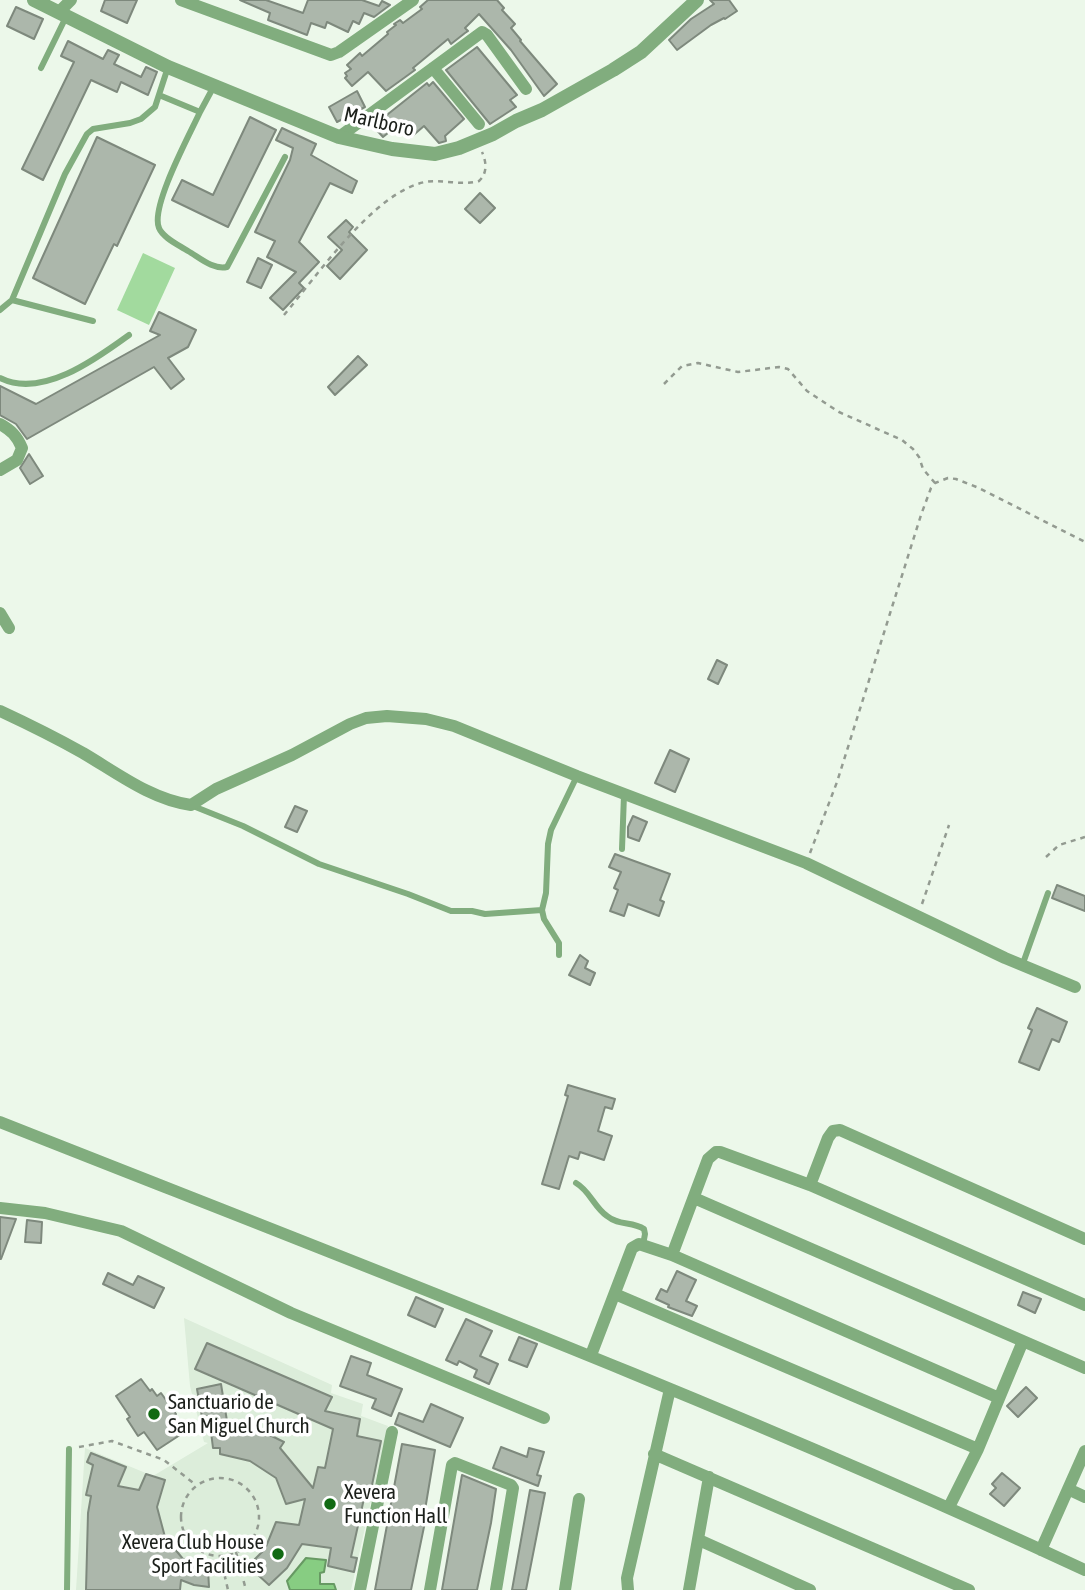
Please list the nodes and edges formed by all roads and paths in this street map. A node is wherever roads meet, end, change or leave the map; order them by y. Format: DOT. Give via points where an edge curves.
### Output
graph roads {
  1 [pos="34,0"];
  2 [pos="71,0"];
  3 [pos="181,0"];
  4 [pos="390,0"];
  5 [pos="697,0"];
  6 [pos="409,3"];
  7 [pos="63,14"];
  8 [pos="41,68"];
  9 [pos="168,68"];
  10 [pos="433,68"];
  11 [pos="214,86"];
  12 [pos="526,89"];
  13 [pos="159,95"];
  14 [pos="200,112"];
  15 [pos="479,124"];
  16 [pos="339,137"];
  17 [pos="285,158"];
  18 [pos="486,164"];
  19 [pos="12,300"];
  20 [pos="0,310"];
  21 [pos="284,315"];
  22 [pos="93,321"];
  23 [pos="129,335"];
  24 [pos="0,377"];
  25 [pos="664,384"];
  26 [pos="0,424"];
  27 [pos="0,470"];
  28 [pos="935,483"];
  29 [pos="1085,542"];
  30 [pos="0,613"];
  31 [pos="9,628"];
  32 [pos="0,711"];
  33 [pos="577,776"];
  34 [pos="624,794"];
  35 [pos="191,805"];
  36 [pos="949,825"];
  37 [pos="1085,837"];
  38 [pos="622,849"];
  39 [pos="1046,857"];
  40 [pos="806,863"];
  41 [pos="1048,892"];
  42 [pos="542,910"];
  43 [pos="917,917"];
  44 [pos="559,955"];
  45 [pos="1022,966"];
  46 [pos="1075,987"];
  47 [pos="0,1122"];
  48 [pos="576,1183"];
  49 [pos="810,1185"];
  50 [pos="694,1198"];
  51 [pos="0,1208"];
  52 [pos="1085,1239"];
  53 [pos="643,1245"];
  54 [pos="672,1255"];
  55 [pos="615,1294"];
  56 [pos="1085,1306"];
  57 [pos="1023,1341"];
  58 [pos="591,1354"];
  59 [pos="1085,1368"];
  60 [pos="670,1389"];
  61 [pos="999,1398"];
  62 [pos="544,1418"];
  63 [pos="392,1432"];
  64 [pos="69,1449"];
  65 [pos="978,1449"];
  66 [pos="1085,1451"];
  67 [pos="654,1454"];
  68 [pos="709,1477"];
  69 [pos="197,1486"];
  70 [pos="1068,1489"];
  71 [pos="1085,1497"];
  72 [pos="579,1499"];
  73 [pos="949,1507"];
  74 [pos="699,1540"];
  75 [pos="1041,1550"];
  76 [pos="236,1552"];
  77 [pos="220,1555"];
  78 [pos="1085,1570"];
  79 [pos="67,1590"];
  80 [pos="228,1590"];
  81 [pos="246,1590"];
  82 [pos="360,1590"];
  83 [pos="430,1590"];
  84 [pos="496,1590"];
  85 [pos="565,1590"];
  86 [pos="628,1590"];
  87 [pos="689,1590"];
  88 [pos="810,1590"];
  89 [pos="970,1590"];
  1 -- 7 [label="street, Marlboro"];
  2 -- 7 [label="street"];
  3 -- 6 [label="street" via="331,55"];
  4 -- 6 [label="street"];
  5 -- 16 [label="street, Marlboro" via="623,64 477,141 435,154"];
  7 -- 8 [label="lane"];
  7 -- 9 [label="street, Marlboro"];
  9 -- 11 [label="street, Marlboro"];
  9 -- 13 [label="lane"];
  10 -- 12 [label="street" via="482,32"];
  10 -- 15 [label="street"];
  10 -- 16 [label="street"];
  11 -- 14 [label="lane"];
  11 -- 16 [label="street, Marlboro"];
  13 -- 14 [label="lane"];
  13 -- 19 [label="lane" via="155,107 141,119 87,134 65,174"];
  14 -- 17 [label="lane" via="157,210 158,227 213,266 227,267"];
  18 -- 21 [label="path" via="479,181 425,182 388,201 361,223"];
  19 -- 20 [label="lane"];
  19 -- 22 [label="lane"];
  23 -- 24 [label="lane" via="102,354 45,381 22,384"];
  25 -- 28 [label="path" via="682,366 698,363 738,372 788,369 807,391 839,412 902,440"];
  26 -- 27 [label="street" via="18,438 22,448 17,460"];
  28 -- 29 [label="path" via="948,478 979,488"];
  28 -- 40 [label="path"];
  30 -- 31 [label="street"];
  32 -- 35 [label="street" via="136,785"];
  33 -- 34 [label="street"];
  33 -- 35 [label="street" via="454,726 387,716 350,724"];
  33 -- 42 [label="lane" via="551,831"];
  34 -- 38 [label="lane"];
  34 -- 40 [label="street"];
  35 -- 42 [label="lane" via="319,864 451,911"];
  36 -- 43 [label="path"];
  37 -- 39 [label="path" via="1059,845"];
  40 -- 43 [label="street"];
  41 -- 45 [label="lane"];
  42 -- 44 [label="lane" via="559,943"];
  43 -- 45 [label="street"];
  45 -- 46 [label="street"];
  47 -- 58 [label="street"];
  48 -- 53 [label="lane" via="606,1216 644,1228"];
  49 -- 50 [label="street" via="716,1152 708,1160"];
  49 -- 52 [label="street" via="828,1138 840,1130"];
  49 -- 56 [label="street"];
  50 -- 54 [label="street"];
  50 -- 57 [label="street"];
  51 -- 62 [label="street" via="121,1231 291,1313"];
  53 -- 54 [label="street"];
  53 -- 55 [label="street" via="632,1248"];
  54 -- 61 [label="street"];
  55 -- 58 [label="street"];
  55 -- 65 [label="street"];
  57 -- 59 [label="street"];
  57 -- 61 [label="street"];
  58 -- 60 [label="street"];
  60 -- 67 [label="street"];
  60 -- 73 [label="street"];
  61 -- 65 [label="street"];
  63 -- 82 [label="street"];
  64 -- 69 [label="path" via="112,1441 164,1460"];
  64 -- 79 [label="lane"];
  65 -- 73 [label="street"];
  66 -- 70 [label="street"];
  67 -- 68 [label="street"];
  67 -- 86 [label="street"];
  68 -- 74 [label="street"];
  68 -- 89 [label="street"];
  69 -- 76 [label="path" via="212,1479 230,1479 246,1487 256,1501 260,1518 256,1535"];
  69 -- 77 [label="path" via="186,1499 181,1516 185,1533 195,1547"];
  70 -- 71 [label="street"];
  70 -- 75 [label="street"];
  72 -- 85 [label="street"];
  73 -- 75 [label="street"];
  74 -- 87 [label="street"];
  74 -- 88 [label="street"];
  75 -- 78 [label="street"];
  76 -- 77 [label="path"];
  76 -- 81 [label="path"];
  77 -- 80 [label="path"];
  83 -- 84 [label="street" via="452,1465 459,1464 513,1488"];
}
